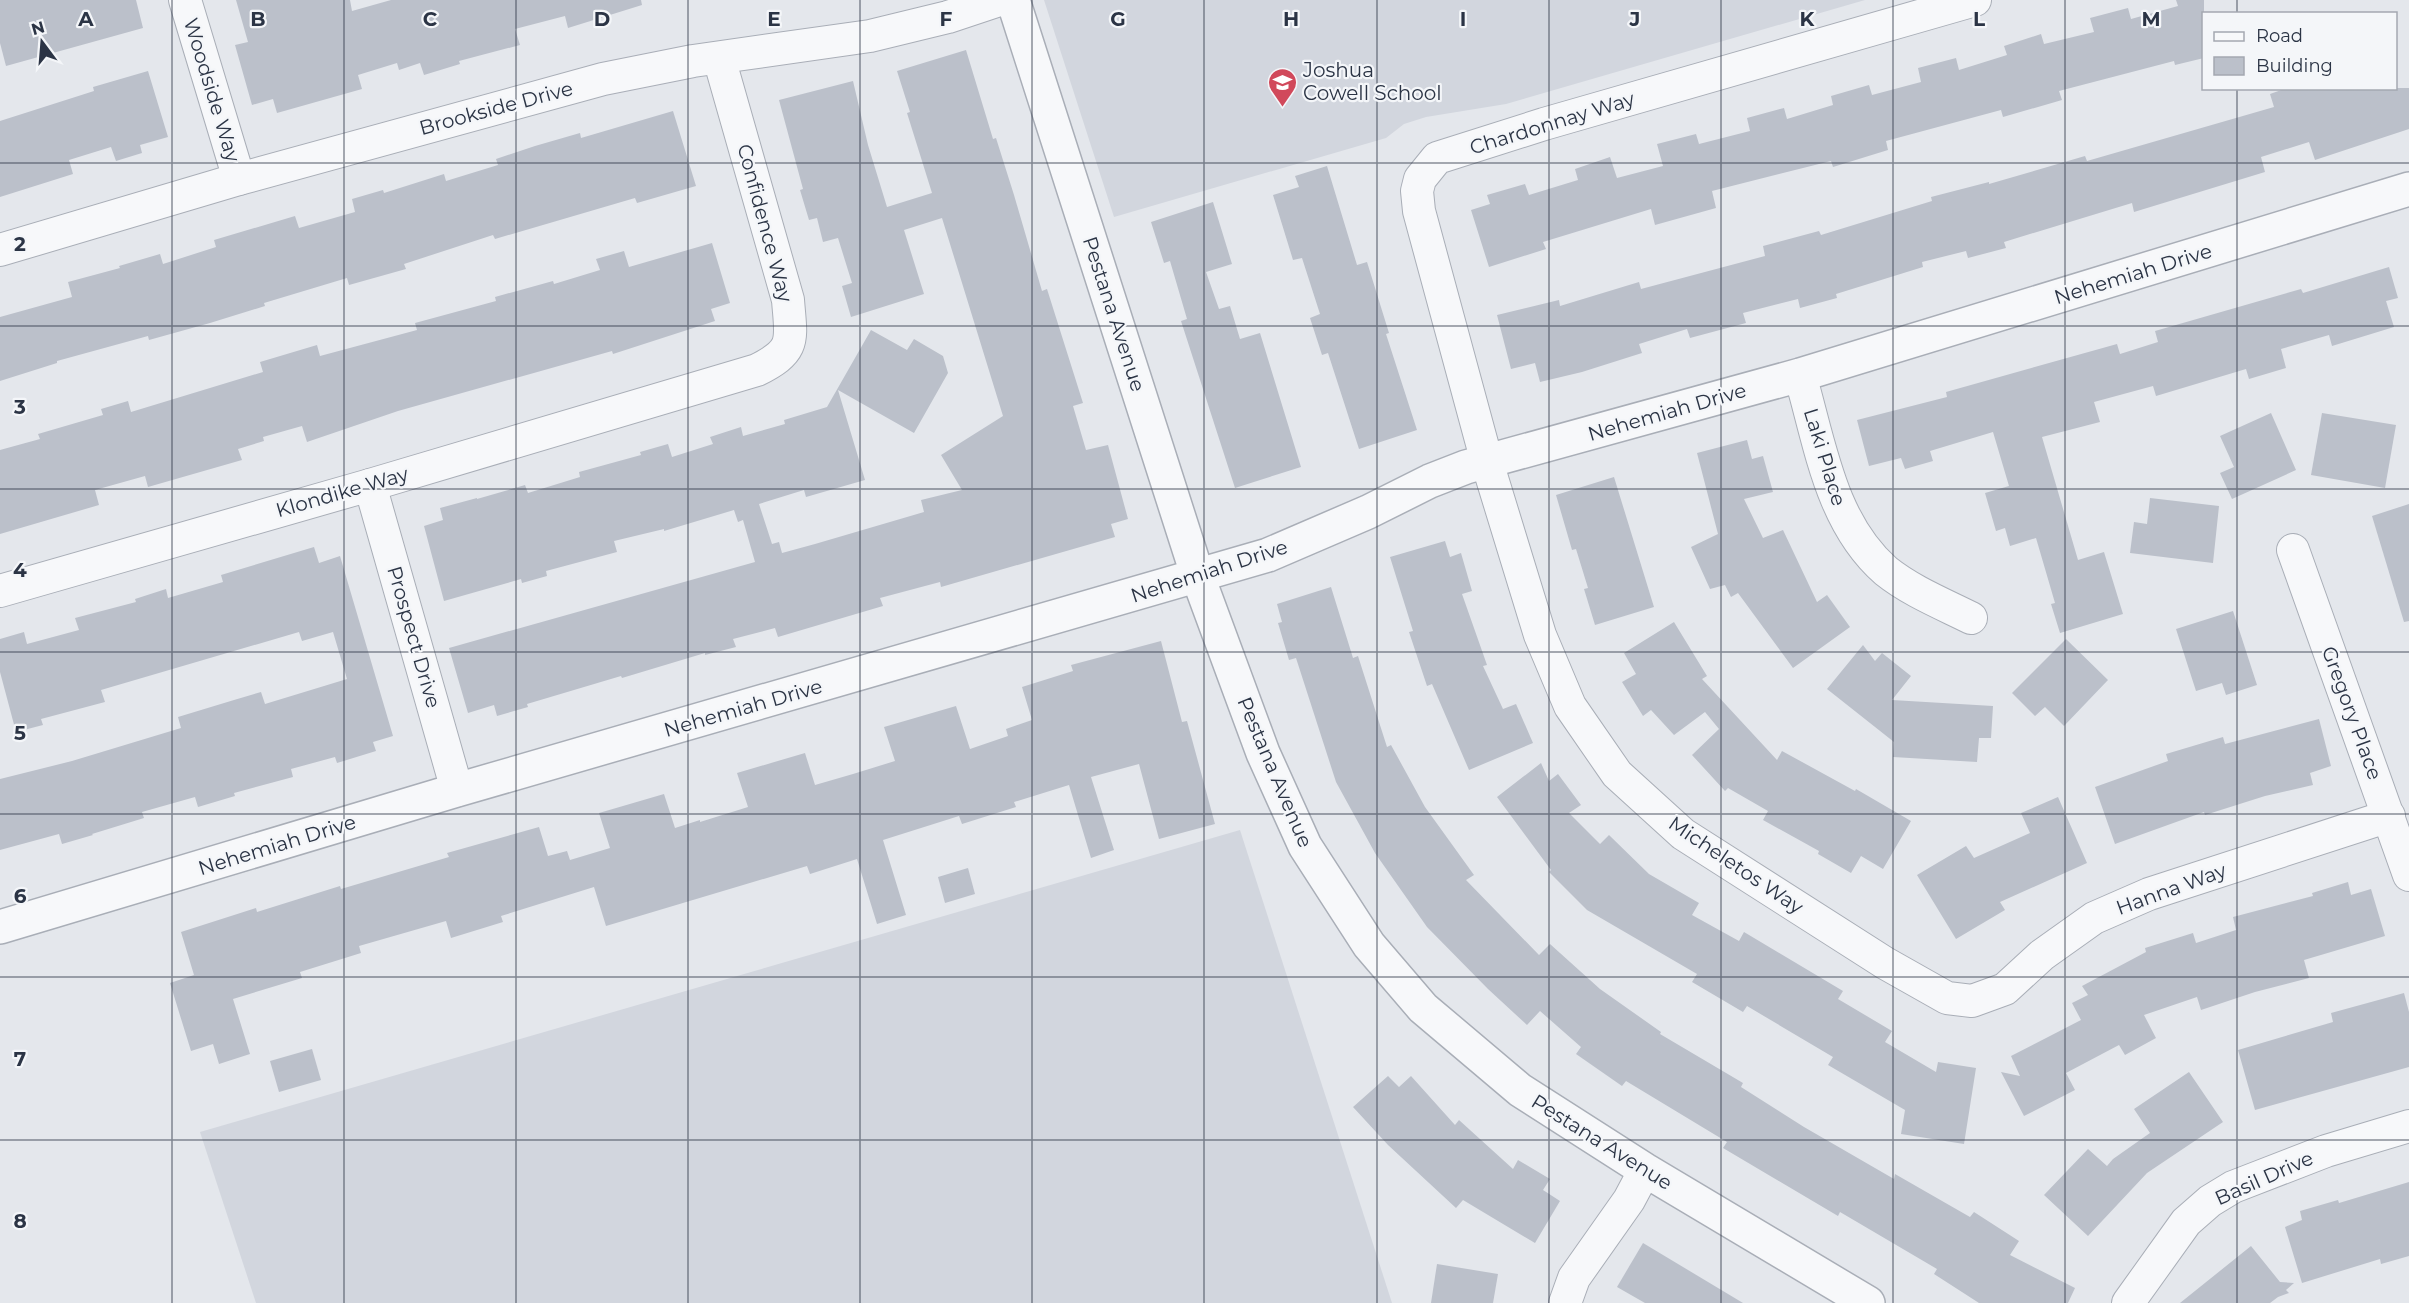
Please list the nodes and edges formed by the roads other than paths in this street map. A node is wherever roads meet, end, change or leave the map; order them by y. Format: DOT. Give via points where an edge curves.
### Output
graph roads {
  1 [pos="185,0"];
  2 [pos="999,0"];
  3 [pos="1013,0"];
  4 [pos="1975,0"];
  5 [pos="719,58"];
  6 [pos="239,179"];
  7 [pos="2409,189"];
  8 [pos="0,250"];
  9 [pos="1800,375"];
  10 [pos="684,391"];
  11 [pos="1487,462"];
  12 [pos="370,485"];
  13 [pos="2293,550"];
  14 [pos="1198,577"];
  15 [pos="0,591"];
  16 [pos="1971,618"];
  17 [pos="457,790"];
  18 [pos="2389,816"];
  19 [pos="2409,875"];
  20 [pos="0,927"];
  21 [pos="1972,1001"];
  22 [pos="2409,1126"];
  23 [pos="1645,1170"];
  24 [pos="1565,1303"];
  25 [pos="1868,1303"];
  26 [pos="2127,1303"];
  1 -- 6 [label="street, Woodside Way"];
  2 -- 5 [label="street, Brookside Drive" via="870,36"];
  3 -- 14 [label="street, Pestana Avenue"];
  4 -- 11 [label="street, Chardonnay Way" via="1437,158 1419,179 1419,212"];
  5 -- 6 [label="street, Brookside Drive" via="603,79"];
  5 -- 10 [label="street, Confidence Way" via="788,300 791,339 786,350 757,370"];
  6 -- 8 [label="street, Brookside Drive"];
  7 -- 9 [label="street, Nehemiah Drive"];
  9 -- 11 [label="street, Nehemiah Drive"];
  9 -- 16 [label="street, Laki Place" via="1838,505 1858,541 1887,571"];
  10 -- 12 [label="street, Klondike Way"];
  11 -- 14 [label="street, Nehemiah Drive" via="1430,481 1269,555"];
  11 -- 21 [label="street, Micheletos Way" via="1540,635 1570,706 1617,774 1683,834 1885,963 1947,998"];
  12 -- 15 [label="street, Klondike Way"];
  12 -- 17 [label="street, Prospect Drive"];
  13 -- 18 [label="street, Gregory Place"];
  14 -- 17 [label="street, Nehemiah Drive"];
  14 -- 23 [label="street, Pestana Avenue" via="1263,753 1305,846 1369,945 1423,1008 1520,1090"];
  17 -- 20 [label="street, Nehemiah Drive"];
  18 -- 19 [label="street, Gregory Place"];
  18 -- 21 [label="street, Hanna Way" via="2150,894 2094,918 2042,955 2005,989"];
  22 -- 26 [label="street, Basil Drive" via="2326,1151 2233,1187 2210,1201 2186,1222"];
  23 -- 24 [label="street" via="1629,1200 1574,1278"];
  23 -- 25 [label="street, Pestana Avenue"];
}
